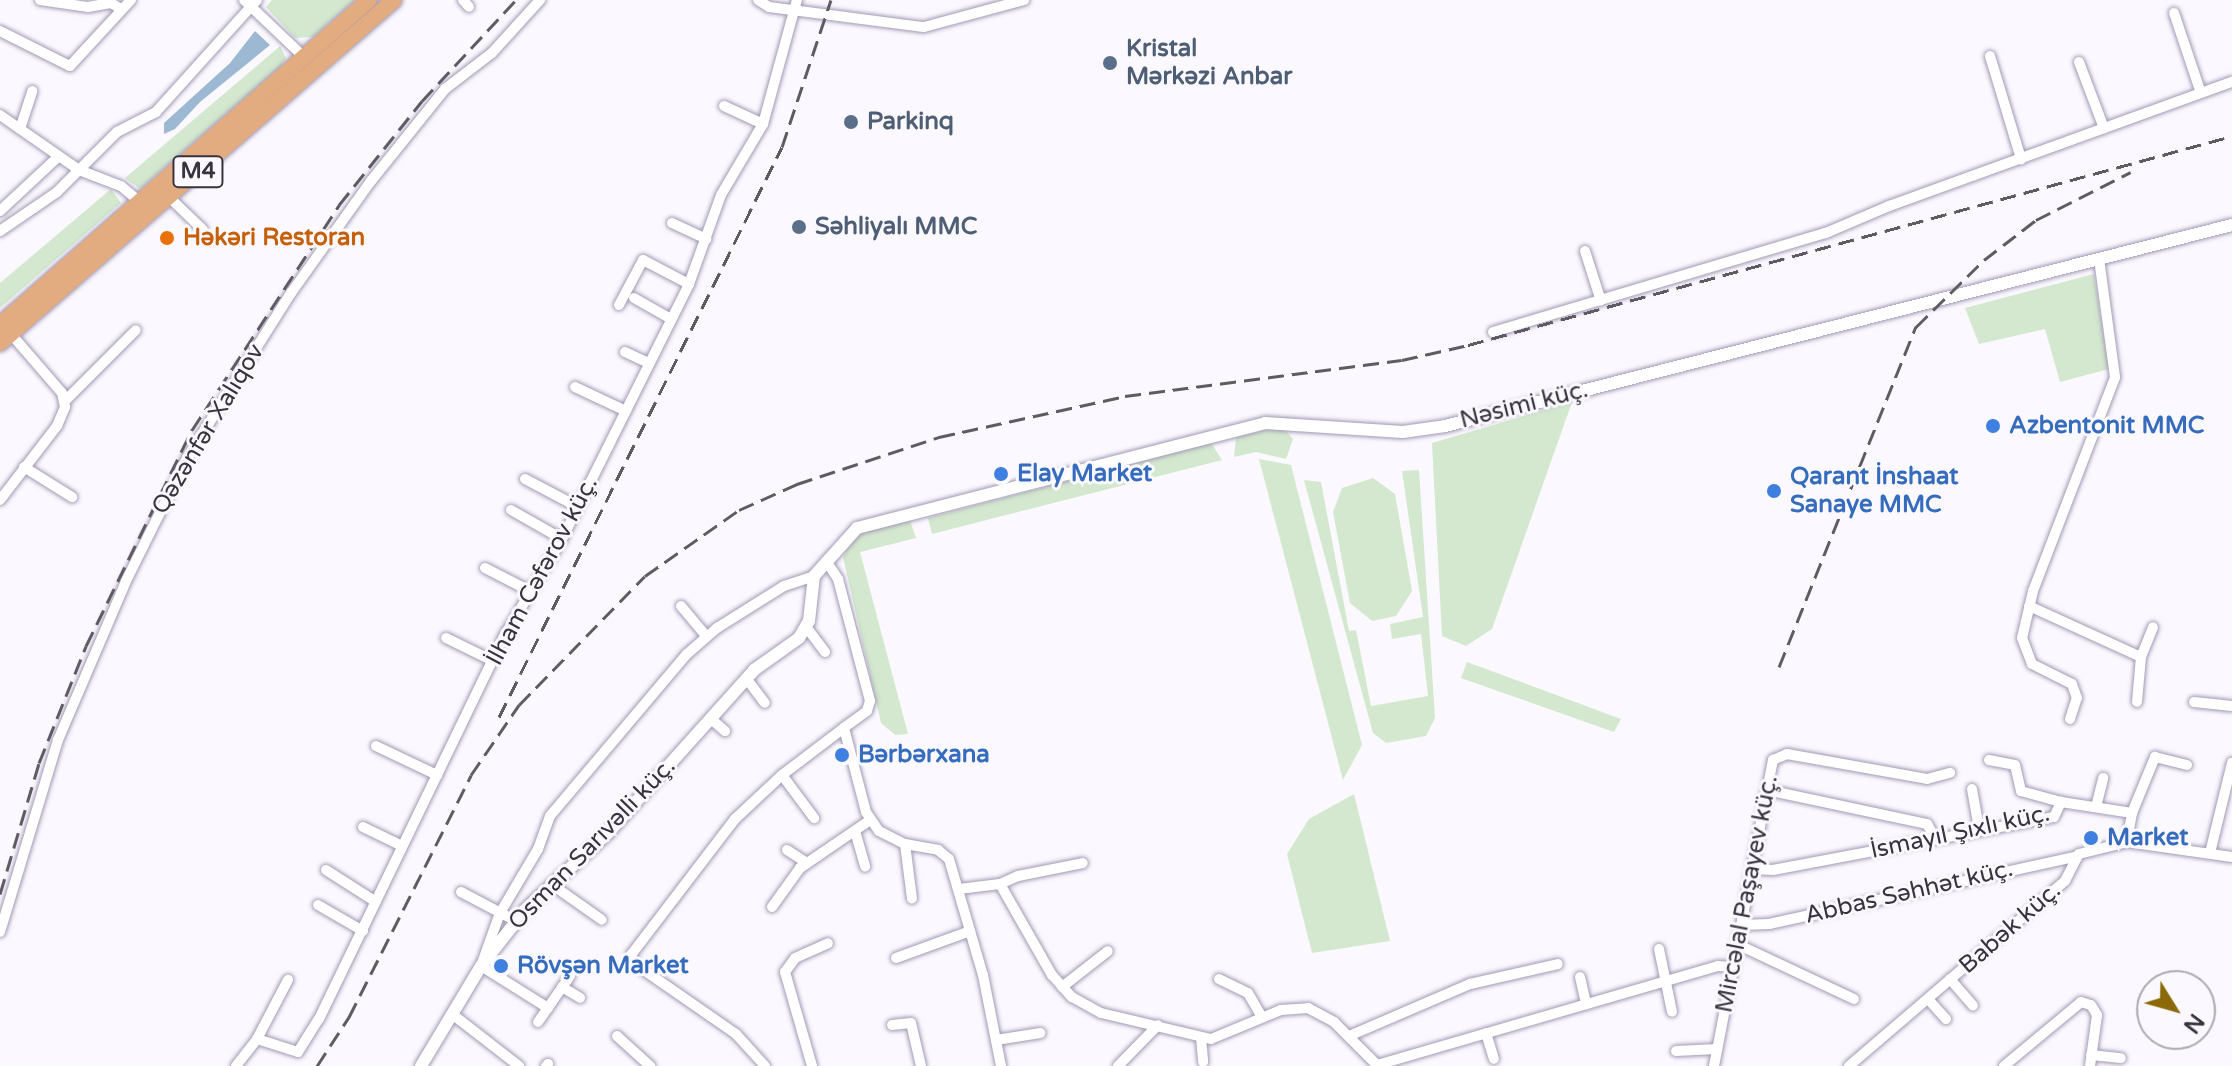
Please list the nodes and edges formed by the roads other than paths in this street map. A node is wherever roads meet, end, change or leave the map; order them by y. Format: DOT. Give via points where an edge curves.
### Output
graph roads {
  1 [pos="40,0"];
  2 [pos="131,0"];
  3 [pos="369,0"];
  4 [pos="394,0"];
  5 [pos="540,0"];
  6 [pos="758,0"];
  7 [pos="1024,0"];
  8 [pos="250,2"];
  9 [pos="795,4"];
  10 [pos="121,9"];
  11 [pos="2174,13"];
  12 [pos="0,31"];
  13 [pos="1990,56"];
  14 [pos="304,57"];
  15 [pos="2079,62"];
  16 [pos="2232,82"];
  17 [pos="32,91"];
  18 [pos="2201,93"];
  19 [pos="724,106"];
  20 [pos="0,115"];
  21 [pos="763,124"];
  22 [pos="2104,128"];
  23 [pos="20,129"];
  24 [pos="58,157"];
  25 [pos="2021,159"];
  26 [pos="79,170"];
  27 [pos="169,197"];
  28 [pos="140,202"];
  29 [pos="0,211"];
  30 [pos="672,223"];
  31 [pos="2232,225"];
  32 [pos="203,230"];
  33 [pos="0,231"];
  34 [pos="706,239"];
  35 [pos="1585,251"];
  36 [pos="2099,258"];
  37 [pos="689,284"];
  38 [pos="634,298"];
  39 [pos="1601,301"];
  40 [pos="619,305"];
  41 [pos="671,319"];
  42 [pos="136,330"];
  43 [pos="1493,332"];
  44 [pos="4,334"];
  45 [pos="625,352"];
  46 [pos="649,363"];
  47 [pos="575,387"];
  48 [pos="65,401"];
  49 [pos="626,411"];
  50 [pos="24,467"];
  51 [pos="525,479"];
  52 [pos="72,497"];
  53 [pos="0,500"];
  54 [pos="578,507"];
  55 [pos="511,510"];
  56 [pos="562,539"];
  57 [pos="826,561"];
  58 [pos="485,568"];
  59 [pos="814,576"];
  60 [pos="530,591"];
  61 [pos="681,606"];
  62 [pos="2029,606"];
  63 [pos="2153,627"];
  64 [pos="807,628"];
  65 [pos="706,636"];
  66 [pos="446,638"];
  67 [pos="825,652"];
  68 [pos="2141,657"];
  69 [pos="493,661"];
  70 [pos="746,678"];
  71 [pos="2137,702"];
  72 [pos="2194,702"];
  73 [pos="765,703"];
  74 [pos="2232,706"];
  75 [pos="710,718"];
  76 [pos="2070,719"];
  77 [pos="844,728"];
  78 [pos="725,731"];
  79 [pos="376,746"];
  80 [pos="1989,760"];
  81 [pos="2232,763"];
  82 [pos="2187,765"];
  83 [pos="1950,773"];
  84 [pos="437,775"];
  85 [pos="782,775"];
  86 [pos="2103,778"];
  87 [pos="1972,789"];
  88 [pos="1767,790"];
  89 [pos="2229,790"];
  90 [pos="2061,802"];
  91 [pos="2096,807"];
  92 [pos="2132,813"];
  93 [pos="814,818"];
  94 [pos="869,821"];
  95 [pos="363,827"];
  96 [pos="1979,827"];
  97 [pos="855,831"];
  98 [pos="1935,838"];
  99 [pos="2127,842"];
  100 [pos="905,844"];
  101 [pos="402,846"];
  102 [pos="787,850"];
  103 [pos="2210,853"];
  104 [pos="2075,857"];
  105 [pos="2232,857"];
  106 [pos="807,863"];
  107 [pos="1083,863"];
  108 [pos="865,867"];
  109 [pos="1753,869"];
  110 [pos="326,870"];
  111 [pos="551,884"];
  112 [pos="1000,884"];
  113 [pos="959,889"];
  114 [pos="461,892"];
  115 [pos="912,899"];
  116 [pos="376,902"];
  117 [pos="318,905"];
  118 [pos="772,907"];
  119 [pos="500,913"];
  120 [pos="602,920"];
  121 [pos="516,921"];
  122 [pos="1742,925"];
  123 [pos="363,931"];
  124 [pos="970,931"];
  125 [pos="0,932"];
  126 [pos="828,943"];
  127 [pos="1739,945"];
  128 [pos="1659,949"];
  129 [pos="1108,951"];
  130 [pos="896,958"];
  131 [pos="1558,964"];
  132 [pos="481,966"];
  133 [pos="1734,967"];
  134 [pos="570,976"];
  135 [pos="1580,977"];
  136 [pos="1219,979"];
  137 [pos="1950,979"];
  138 [pos="288,980"];
  139 [pos="1665,981"];
  140 [pos="562,987"];
  141 [pos="1062,987"];
  142 [pos="580,998"];
  143 [pos="1854,999"];
  144 [pos="1928,999"];
  145 [pos="1586,1004"];
  146 [pos="1973,1005"];
  147 [pos="548,1008"];
  148 [pos="1672,1012"];
  149 [pos="452,1014"];
  150 [pos="1262,1017"];
  151 [pos="1946,1019"];
  152 [pos="538,1022"];
  153 [pos="892,1025"];
  154 [pos="1158,1025"];
  155 [pos="1040,1033"];
  156 [pos="1486,1033"];
  157 [pos="617,1036"];
  158 [pos="1349,1036"];
  159 [pos="1201,1037"];
  160 [pos="257,1039"];
  161 [pos="996,1040"];
  162 [pos="1717,1049"];
  163 [pos="1676,1051"];
  164 [pos="2121,1058"];
  165 [pos="1494,1059"];
  166 [pos="2090,1061"];
  167 [pos="1203,1062"];
  168 [pos="426,1064"];
  169 [pos="1377,1065"];
  170 [pos="236,1066"];
  171 [pos="519,1066"];
  172 [pos="650,1066"];
  173 [pos="765,1066"];
  174 [pos="812,1066"];
  175 [pos="921,1066"];
  176 [pos="1001,1066"];
  177 [pos="1118,1066"];
  178 [pos="1714,1066"];
  179 [pos="1849,1066"];
  180 [pos="2004,1066"];
  1 -- 10 [label="street" via="88,7 111,3"];
  2 -- 10 [label="street"];
  3 -- 14 [label="highway, M4"];
  4 -- 27 [label="highway, M4"];
  5 -- 125 [label="street, Qəzənfər Xalıqov" via="492,53 445,89 371,181 291,293 187,458 132,568 58,740"];
  6 -- 9 [label="street"];
  7 -- 9 [label="street" via="924,27"];
  8 -- 14 [label="street"];
  8 -- 26 [label="street" via="156,112 117,132"];
  9 -- 21 [label="street, İlham Cəfərov küç."];
  10 -- 12 [label="street" via="70,66"];
  11 -- 18 [label="street"];
  13 -- 25 [label="street"];
  14 -- 28 [label="highway, M4"];
  15 -- 22 [label="street"];
  16 -- 18 [label="street"];
  17 -- 23 [label="street"];
  18 -- 22 [label="street"];
  19 -- 21 [label="street"];
  20 -- 23 [label="street"];
  21 -- 34 [label="street, İlham Cəfərov küç." via="721,195"];
  22 -- 25 [label="street"];
  23 -- 24 [label="street"];
  24 -- 26 [label="street"];
  24 -- 29 [label="street"];
  25 -- 39 [label="street" via="1826,233"];
  26 -- 28 [label="street" via="121,186"];
  26 -- 33 [label="street"];
  27 -- 32 [label="street"];
  27 -- 44 [label="highway, M4"];
  28 -- 44 [label="highway, M4"];
  30 -- 34 [label="street"];
  31 -- 36 [label="street, Nəsimi küç."];
  34 -- 37 [label="street, İlham Cəfərov küç."];
  35 -- 39 [label="street"];
  36 -- 57 [label="street, Nəsimi küç." via="1434,428 1403,432 1286,421 1255,425 865,524 849,533"];
  36 -- 62 [label="street" via="2115,377"];
  37 -- 40 [label="street" via="643,260"];
  37 -- 41 [label="street, İlham Cəfərov küç."];
  38 -- 41 [label="street"];
  39 -- 43 [label="street"];
  41 -- 46 [label="street, İlham Cəfərov küç."];
  42 -- 48 [label="street"];
  44 -- 48 [label="street"];
  45 -- 46 [label="street"];
  46 -- 49 [label="street, İlham Cəfərov küç."];
  47 -- 49 [label="street"];
  48 -- 50 [label="street" via="57,426"];
  49 -- 54 [label="street, İlham Cəfərov küç."];
  50 -- 52 [label="street"];
  50 -- 53 [label="street"];
  51 -- 54 [label="street"];
  54 -- 56 [label="street, İlham Cəfərov küç."];
  55 -- 56 [label="street"];
  56 -- 60 [label="street, İlham Cəfərov küç."];
  57 -- 59 [label="street"];
  57 -- 77 [label="street" via="838,579 870,701 867,711"];
  58 -- 60 [label="street"];
  59 -- 64 [label="street"];
  59 -- 65 [label="street" via="784,586"];
  60 -- 69 [label="street, İlham Cəfərov küç."];
  61 -- 65 [label="street"];
  62 -- 68 [label="street"];
  62 -- 76 [label="street" via="2023,653 2032,664 2072,684 2077,698"];
  63 -- 68 [label="street"];
  64 -- 67 [label="street"];
  64 -- 70 [label="street, Osman Sarıvəlli küç."];
  65 -- 119 [label="street" via="556,807"];
  66 -- 69 [label="street"];
  68 -- 71 [label="street"];
  69 -- 84 [label="street, İlham Cəfərov küç."];
  70 -- 73 [label="street"];
  70 -- 75 [label="street, Osman Sarıvəlli küç."];
  72 -- 74 [label="street"];
  75 -- 78 [label="street"];
  75 -- 111 [label="street, Osman Sarıvəlli küç." via="608,833"];
  77 -- 85 [label="street"];
  77 -- 94 [label="street"];
  79 -- 84 [label="street"];
  80 -- 90 [label="street" via="2015,765 2021,791"];
  81 -- 89 [label="street"];
  82 -- 92 [label="street" via="2155,757"];
  83 -- 88 [label="street, Mircəlal Paşayev küç." via="1918,778 1779,754"];
  84 -- 101 [label="street, İlham Cəfərov küç."];
  85 -- 93 [label="street"];
  85 -- 173 [label="street" via="716,841 631,955 635,964 736,1034"];
  86 -- 91 [label="street"];
  87 -- 96 [label="street"];
  88 -- 98 [label="street" via="1927,824"];
  88 -- 109 [label="street, Mircəlal Paşayev küç."];
  89 -- 103 [label="street"];
  90 -- 91 [label="street, İsmayıl Şıxlı küç."];
  90 -- 96 [label="street, İsmayıl Şıxlı küç." via="2054,817"];
  91 -- 92 [label="street, İsmayıl Şıxlı küç."];
  92 -- 99 [label="street"];
  94 -- 97 [label="street"];
  94 -- 100 [label="street"];
  95 -- 101 [label="street"];
  96 -- 98 [label="street, İsmayıl Şıxlı küç."];
  97 -- 106 [label="street"];
  97 -- 108 [label="street"];
  98 -- 109 [label="street, İsmayıl Şıxlı küç."];
  99 -- 103 [label="street, Babək küç."];
  99 -- 104 [label="street, Babək küç."];
  100 -- 113 [label="street" via="946,855"];
  100 -- 115 [label="street"];
  101 -- 116 [label="street, İlham Cəfərov küç."];
  102 -- 106 [label="street"];
  103 -- 105 [label="street, Babək küç."];
  104 -- 122 [label="street, Abbas Səhhət küç." via="1769,924"];
  104 -- 137 [label="street, Babək küç." via="2065,881"];
  106 -- 118 [label="street"];
  107 -- 112 [label="street"];
  109 -- 122 [label="street, Mircəlal Paşayev küç."];
  110 -- 116 [label="street"];
  111 -- 120 [label="street"];
  111 -- 121 [label="street, Osman Sarıvəlli küç."];
  112 -- 113 [label="street"];
  112 -- 141 [label="street"];
  113 -- 124 [label="street"];
  114 -- 119 [label="street"];
  116 -- 123 [label="street, İlham Cəfərov küç."];
  117 -- 123 [label="street"];
  119 -- 121 [label="street"];
  119 -- 132 [label="street"];
  121 -- 132 [label="street, Osman Sarıvəlli küç."];
  122 -- 127 [label="street, Mircəlal Paşayev küç."];
  123 -- 160 [label="street, İlham Cəfərov küç." via="302,1049 291,1052"];
  124 -- 130 [label="street"];
  124 -- 161 [label="street"];
  126 -- 174 [label="street" via="795,958 785,972"];
  127 -- 133 [label="street, Mircəlal Paşayev küç."];
  127 -- 143 [label="street"];
  128 -- 139 [label="street"];
  129 -- 141 [label="street"];
  131 -- 158 [label="street" via="1470,984"];
  132 -- 147 [label="street"];
  132 -- 149 [label="street, Osman Sarıvəlli küç."];
  133 -- 139 [label="street" via="1718,966"];
  133 -- 162 [label="street, Mircəlal Paşayev küç."];
  134 -- 140 [label="street"];
  135 -- 145 [label="street"];
  136 -- 150 [label="street" via="1248,993"];
  137 -- 144 [label="street, Babək küç."];
  137 -- 146 [label="street"];
  138 -- 160 [label="street"];
  139 -- 145 [label="street"];
  139 -- 148 [label="street"];
  140 -- 142 [label="street"];
  140 -- 147 [label="street"];
  141 -- 154 [label="street" via="1101,1013"];
  144 -- 151 [label="street"];
  144 -- 179 [label="street, Babək küç."];
  145 -- 156 [label="street"];
  147 -- 152 [label="street"];
  149 -- 168 [label="street, Osman Sarıvəlli küç."];
  149 -- 171 [label="street"];
  150 -- 158 [label="street" via="1308,1008"];
  150 -- 159 [label="street" via="1219,1038"];
  153 -- 175 [label="street" via="911,1023"];
  154 -- 159 [label="street"];
  154 -- 177 [label="street"];
  155 -- 161 [label="street"];
  156 -- 165 [label="street"];
  156 -- 169 [label="street"];
  157 -- 172 [label="street"];
  158 -- 169 [label="street"];
  159 -- 167 [label="street"];
  160 -- 170 [label="street"];
  161 -- 176 [label="street"];
  162 -- 163 [label="street"];
  162 -- 178 [label="street, Mircəlal Paşayev küç."];
  164 -- 166 [label="street"];
  166 -- 180 [label="street" via="2097,1015 2091,1005 2076,1003"];
}
